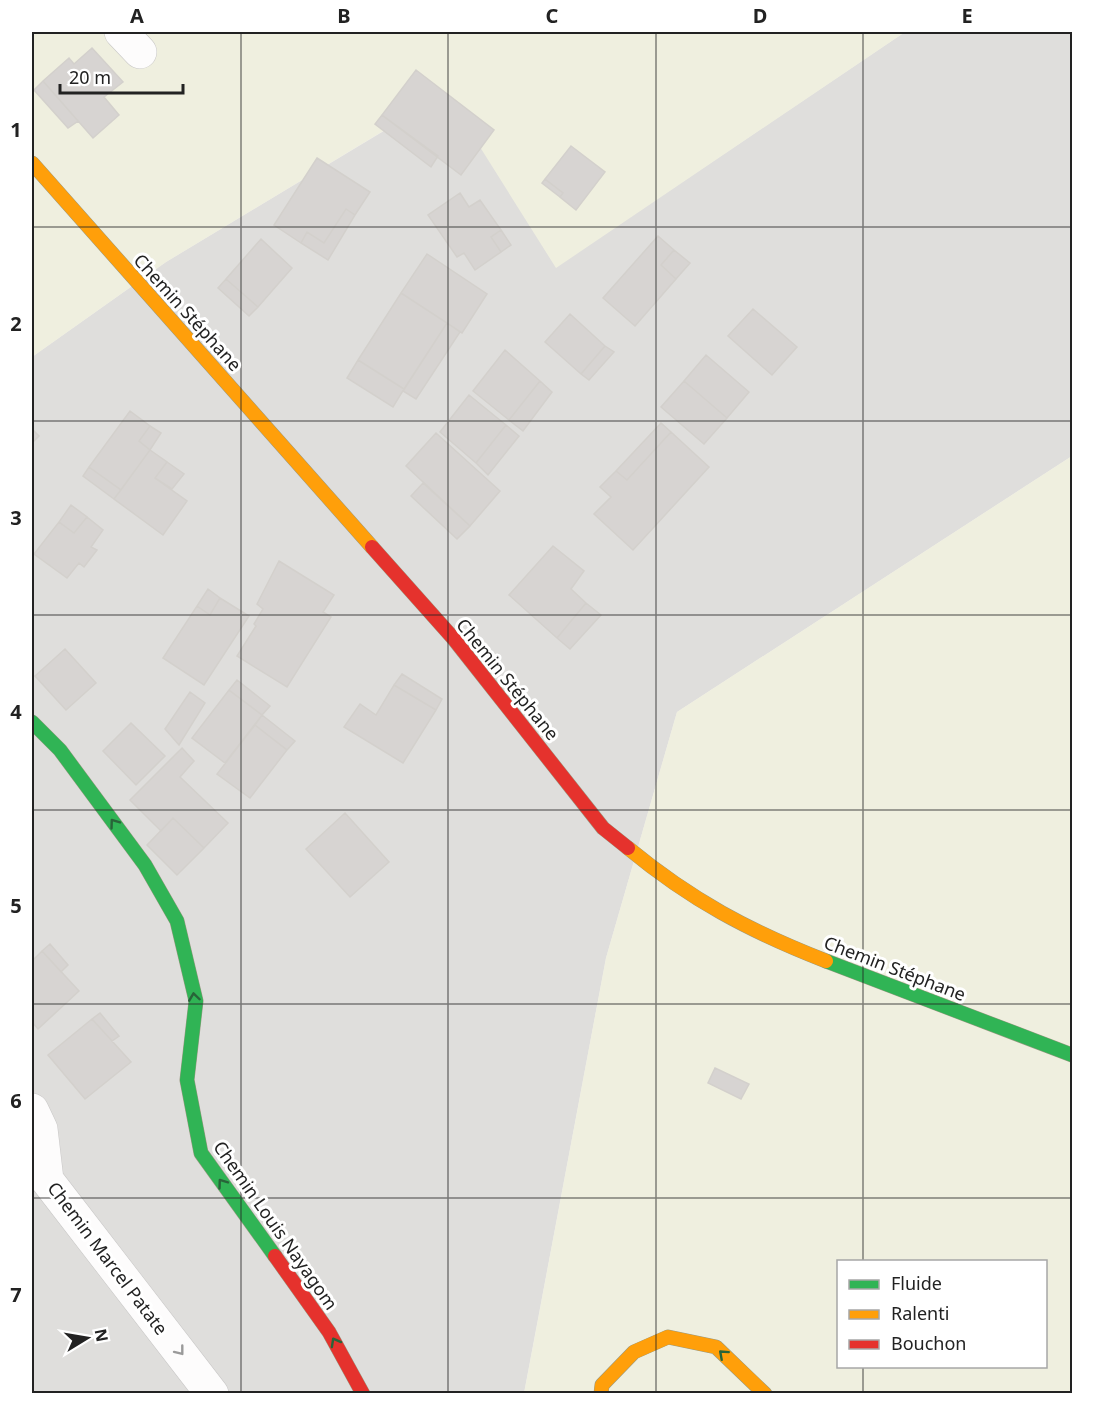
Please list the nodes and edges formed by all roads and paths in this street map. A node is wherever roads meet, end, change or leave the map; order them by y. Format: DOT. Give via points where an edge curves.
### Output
graph roads {
  1 [pos="32,163"];
  2 [pos="32,722"];
  3 [pos="1072,1055"];
  4 [pos="32,1110"];
  5 [pos="212,1394"];
  6 [pos="363,1394"];
  7 [pos="601,1394"];
  8 [pos="765,1394"];
  1 -- 3 [label="main road, Chemin Stéphane" via="453,638 603,828 667,880 725,917 785,945"];
  6 -- 2 [label="main road, Chemin Louis Nayagom, one-way" via="329,1332 201,1153 187,1080 196,1001 177,921 145,865 60,750"];
  4 -- 5 [label="street, Chemin Marcel Patate, one-way" via="41,1129 47,1180"];
  8 -- 7 [label="main road, one-way" via="716,1347 668,1337 634,1352 602,1384"];
}
